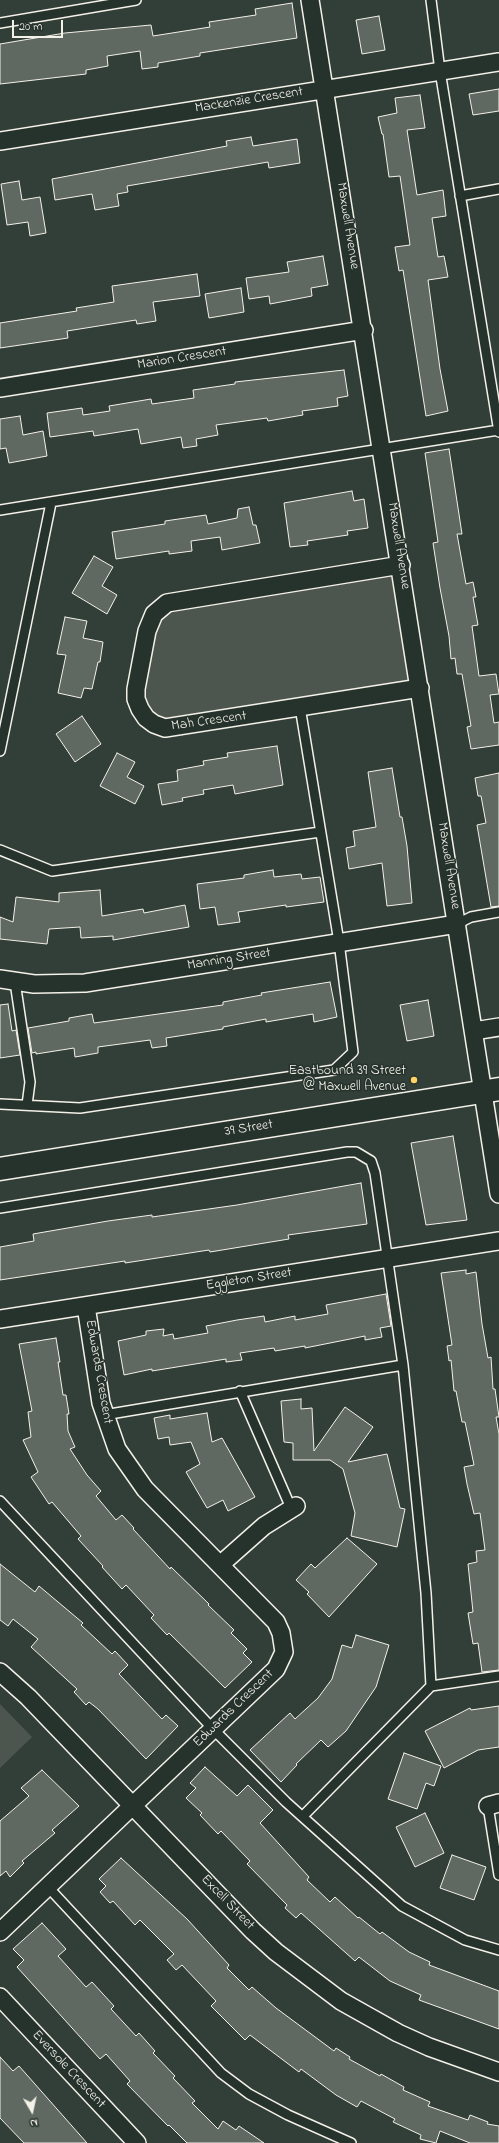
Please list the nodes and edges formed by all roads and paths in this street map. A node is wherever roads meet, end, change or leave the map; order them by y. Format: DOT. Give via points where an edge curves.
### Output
graph roads {
  1 [pos="136,0"];
  2 [pos="310,0"];
  3 [pos="431,0"];
  4 [pos="0,23"];
  5 [pos="499,62"];
  6 [pos="440,71"];
  7 [pos="325,89"];
  8 [pos="0,141"];
  9 [pos="499,189"];
  10 [pos="460,196"];
  11 [pos="364,330"];
  12 [pos="0,388"];
  13 [pos="499,431"];
  14 [pos="382,448"];
  15 [pos="51,503"];
  16 [pos="0,510"];
  17 [pos="401,564"];
  18 [pos="420,688"];
  19 [pos="300,707"];
  20 [pos="0,751"];
  21 [pos="320,832"];
  22 [pos="0,850"];
  23 [pos="499,912"];
  24 [pos="457,924"];
  25 [pos="339,942"];
  26 [pos="7,980"];
  27 [pos="499,1027"];
  28 [pos="474,1031"];
  29 [pos="491,1090"];
  30 [pos="0,1104"];
  31 [pos="27,1105"];
  32 [pos="495,1142"];
  33 [pos="0,1169"];
  34 [pos="499,1194"];
  35 [pos="0,1208"];
  36 [pos="499,1241"];
  37 [pos="388,1258"];
  38 [pos="86,1306"];
  39 [pos="0,1319"];
  40 [pos="403,1365"];
  41 [pos="240,1391"];
  42 [pos="104,1415"];
  43 [pos="0,1501"];
  44 [pos="294,1507"];
  45 [pos="220,1565"];
  46 [pos="0,1672"];
  47 [pos="499,1676"];
  48 [pos="431,1686"];
  49 [pos="214,1729"];
  50 [pos="494,1805"];
  51 [pos="133,1806"];
  52 [pos="303,1816"];
  53 [pos="499,1875"];
  54 [pos="48,1887"];
  55 [pos="0,1932"];
  56 [pos="499,1950"];
  57 [pos="0,1997"];
  58 [pos="499,2072"];
  59 [pos="137,2143"];
  60 [pos="350,2143"];
  1 -- 4 [label="lane"];
  2 -- 7 [label="street, Maxwell Avenue"];
  3 -- 6 [label="lane"];
  5 -- 6 [label="street, Mackenzie Crescent"];
  6 -- 7 [label="street, Mackenzie Crescent"];
  6 -- 10 [label="lane"];
  7 -- 8 [label="street, Mackenzie Crescent"];
  7 -- 11 [label="street, Maxwell Avenue"];
  9 -- 10 [label="lane"];
  10 -- 13 [label="lane"];
  11 -- 12 [label="street, Marion Crescent"];
  11 -- 14 [label="street, Maxwell Avenue"];
  13 -- 14 [label="lane"];
  14 -- 15 [label="lane"];
  14 -- 17 [label="street, Maxwell Avenue"];
  15 -- 16 [label="lane"];
  15 -- 20 [label="lane"];
  17 -- 18 [label="street, Maxwell Avenue"];
  17 -- 19 [label="street, Mah Crescent" via="178,600 167,603 154,614 147,630 136,689 140,709 154,724 175,728"];
  18 -- 19 [label="street, Mah Crescent"];
  18 -- 24 [label="street, Maxwell Avenue"];
  19 -- 21 [label="lane"];
  21 -- 22 [label="lane" via="52,871"];
  21 -- 25 [label="lane"];
  23 -- 24 [label="lane" via="471,917"];
  24 -- 25 [label="street, Manning Street"];
  24 -- 28 [label="street, Maxwell Avenue"];
  25 -- 26 [label="street, Manning Street" via="85,983 50,985"];
  25 -- 31 [label="lane" via="353,1052 334,1070 80,1108"];
  26 -- 31 [label="lane" via="30,1082"];
  27 -- 28 [label="street"];
  28 -- 29 [label="street, Maxwell Avenue"];
  29 -- 32 [label="street, Maxwell Avenue"];
  29 -- 33 [label="street, 39 Street"];
  30 -- 31 [label="lane"];
  32 -- 34 [label="street, Maxwell Avenue"];
  35 -- 37 [label="lane" via="356,1152 371,1161 375,1173"];
  36 -- 37 [label="street, Eggleton Street"];
  37 -- 38 [label="street, Eggleton Street"];
  37 -- 40 [label="lane"];
  38 -- 39 [label="street, Eggleton Street"];
  38 -- 42 [label="street, Edwards Crescent"];
  40 -- 41 [label="lane"];
  40 -- 48 [label="lane" via="426,1593"];
  41 -- 42 [label="lane"];
  41 -- 44 [label="lane"];
  42 -- 45 [label="street, Edwards Crescent" via="117,1449 135,1477"];
  43 -- 49 [label="lane"];
  44 -- 45 [label="street" via="251,1536"];
  45 -- 49 [label="street, Edwards Crescent" via="276,1622 284,1652 276,1669"];
  46 -- 51 [label="street, Excell Street" via="28,1697"];
  47 -- 48 [label="lane"];
  48 -- 52 [label="lane"];
  49 -- 51 [label="street, Edwards Crescent"];
  49 -- 52 [label="lane"];
  50 -- 53 [label="lane"];
  51 -- 54 [label="street"];
  51 -- 58 [label="street, Excell Street" via="253,1931 341,2001 398,2033 435,2050"];
  52 -- 56 [label="lane" via="402,1906 465,1940"];
  54 -- 55 [label="street"];
  54 -- 60 [label="lane" via="221,2073 249,2094"];
  57 -- 59 [label="street, Eversole Crescent"];
}
